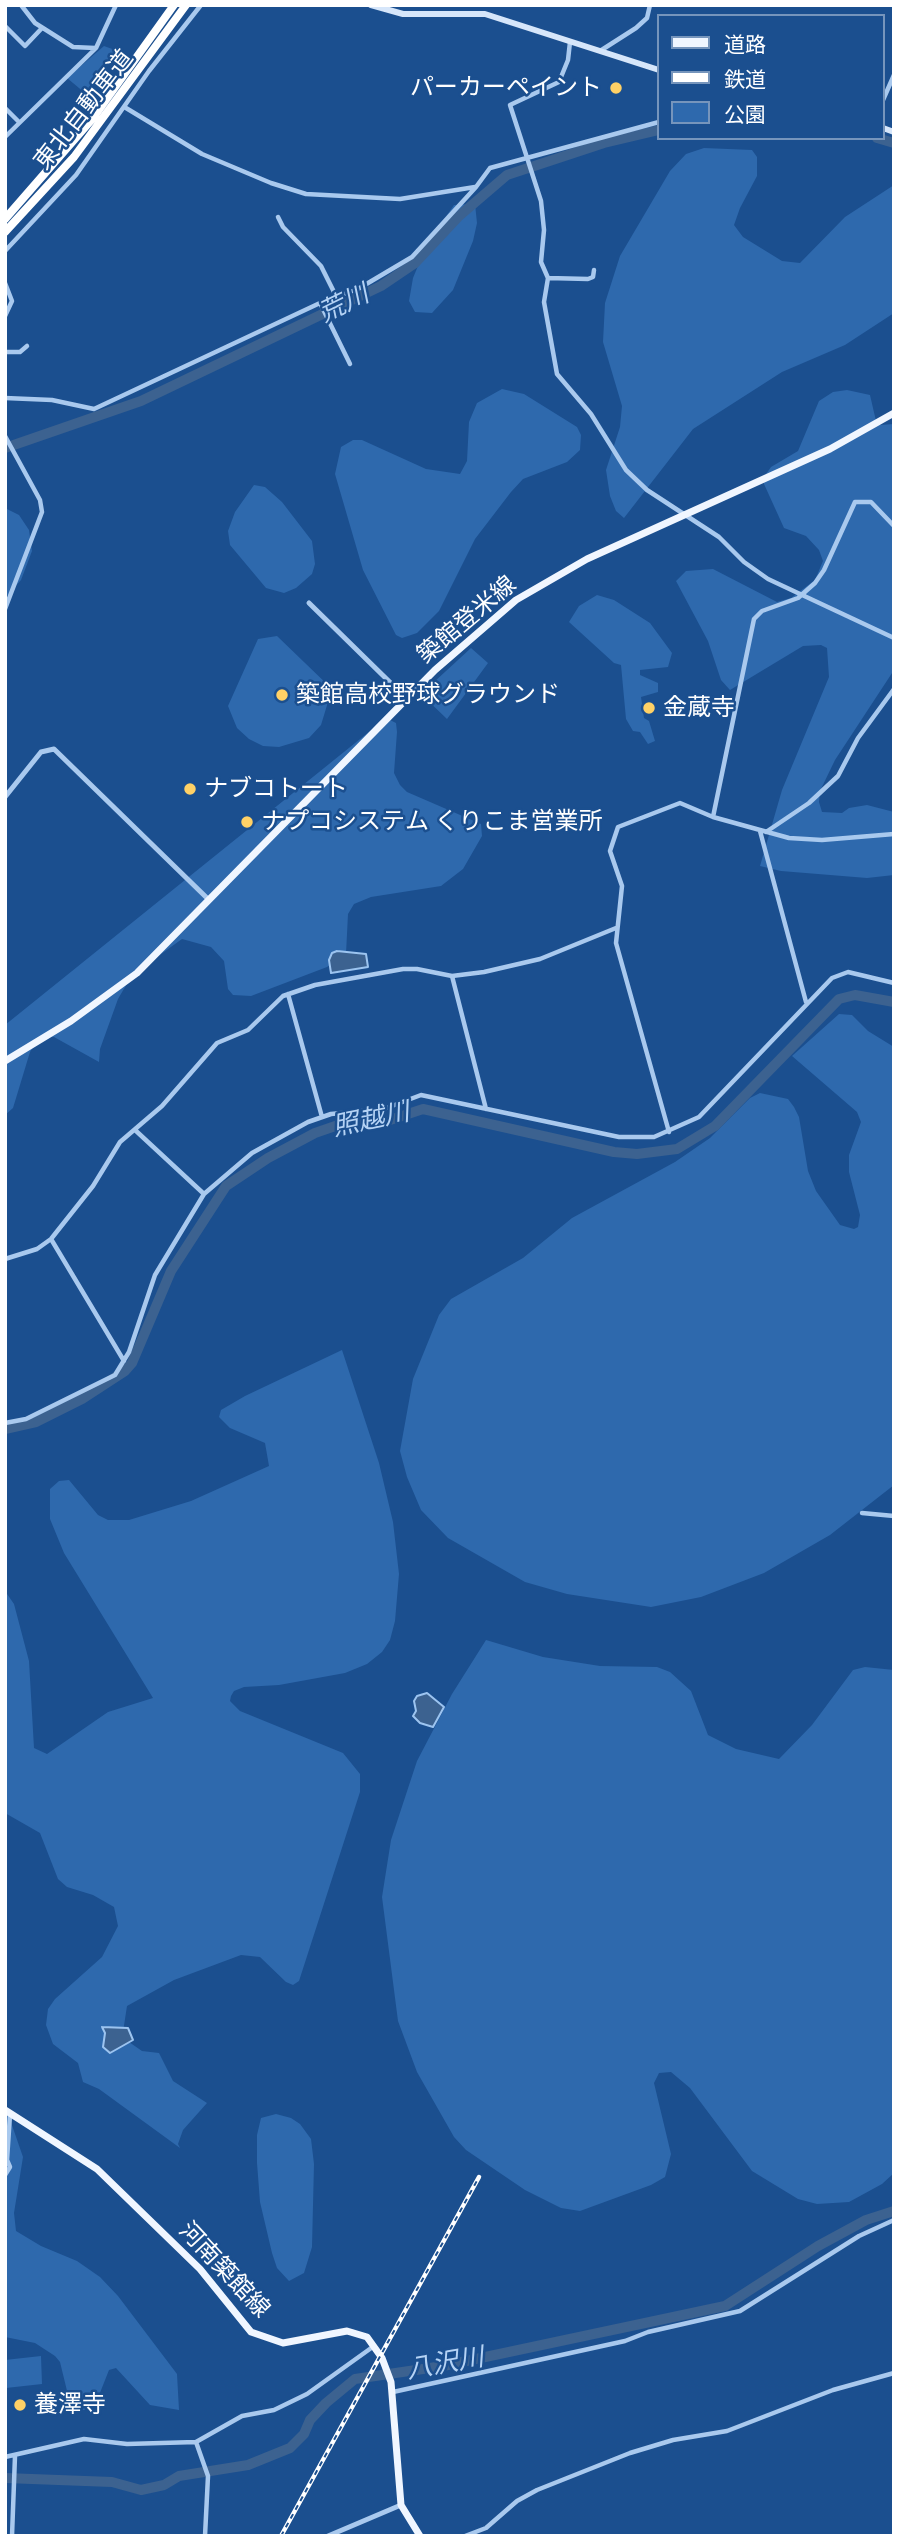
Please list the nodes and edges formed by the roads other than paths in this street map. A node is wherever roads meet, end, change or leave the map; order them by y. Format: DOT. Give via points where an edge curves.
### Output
graph roads {
  1 [pos="21,5"];
  2 [pos="116,5"];
  3 [pos="174,5"];
  4 [pos="186,5"];
  5 [pos="201,5"];
  6 [pos="371,5"];
  7 [pos="650,5"];
  8 [pos="5,26"];
  9 [pos="42,28"];
  10 [pos="570,41"];
  11 [pos="96,48"];
  12 [pos="600,51"];
  13 [pos="657,70"];
  14 [pos="894,75"];
  15 [pos="885,95"];
  16 [pos="5,107"];
  17 [pos="126,108"];
  18 [pos="19,122"];
  19 [pos="657,123"];
  20 [pos="5,137"];
  21 [pos="529,160"];
  22 [pos="476,187"];
  23 [pos="278,217"];
  24 [pos="5,219"];
  25 [pos="5,232"];
  26 [pos="5,251"];
  27 [pos="594,270"];
  28 [pos="548,278"];
  29 [pos="5,283"];
  30 [pos="336,296"];
  31 [pos="321,304"];
  32 [pos="5,316"];
  33 [pos="27,346"];
  34 [pos="6,350"];
  35 [pos="350,364"];
  36 [pos="5,398"];
  37 [pos="894,413"];
  38 [pos="7,438"];
  39 [pos="682,514"];
  40 [pos="894,526"];
  41 [pos="800,596"];
  42 [pos="309,603"];
  43 [pos="5,609"];
  44 [pos="894,638"];
  45 [pos="894,689"];
  46 [pos="407,699"];
  47 [pos="5,797"];
  48 [pos="713,817"];
  49 [pos="763,832"];
  50 [pos="894,834"];
  51 [pos="208,899"];
  52 [pos="616,928"];
  53 [pos="452,976"];
  54 [pos="894,983"];
  55 [pos="288,994"];
  56 [pos="806,1002"];
  57 [pos="5,1061"];
  58 [pos="486,1109"];
  59 [pos="322,1116"];
  60 [pos="135,1130"];
  61 [pos="669,1132"];
  62 [pos="204,1194"];
  63 [pos="51,1239"];
  64 [pos="5,1259"];
  65 [pos="125,1362"];
  66 [pos="5,1423"];
  67 [pos="862,1513"];
  68 [pos="894,1516"];
  69 [pos="8,2112"];
  70 [pos="6,2160"];
  71 [pos="5,2175"];
  72 [pos="894,2220"];
  73 [pos="374,2345"];
  74 [pos="894,2373"];
  75 [pos="393,2392"];
  76 [pos="196,2442"];
  77 [pos="15,2456"];
  78 [pos="5,2457"];
  79 [pos="401,2505"];
  80 [pos="12,2536"];
  81 [pos="205,2536"];
  82 [pos="328,2536"];
  83 [pos="420,2536"];
  84 [pos="465,2536"];
  1 -- 9 [label="street"];
  2 -- 11 [label="street"];
  3 -- 24 [label="highway, 東北自動車道" via="93,118"];
  4 -- 25 [label="highway, 東北自動車道" via="74,157"];
  5 -- 17 [label="street"];
  6 -- 10 [label="main road" via="403,14 477,12"];
  7 -- 12 [label="street" via="647,18 636,29"];
  8 -- 9 [label="street" via="26,46"];
  9 -- 11 [label="street" via="73,47"];
  10 -- 12 [label="main road"];
  10 -- 21 [label="street" via="569,60 559,82 510,105"];
  11 -- 18 [label="street"];
  12 -- 13 [label="main road"];
  14 -- 15 [label="street"];
  16 -- 18 [label="street"];
  17 -- 22 [label="street" via="202,154 306,194 400,199"];
  17 -- 26 [label="street" via="55,199"];
  18 -- 20 [label="street"];
  19 -- 21 [label="street"];
  21 -- 22 [label="street" via="490,168"];
  21 -- 28 [label="street" via="543,214 541,262"];
  22 -- 30 [label="street" via="412,257 358,289"];
  23 -- 30 [label="street" via="282,227 321,266"];
  27 -- 28 [label="street" via="588,279"];
  28 -- 39 [label="street" via="544,302 557,374 626,470"];
  29 -- 32 [label="street" via="12,301"];
  30 -- 31 [label="street"];
  31 -- 35 [label="street"];
  31 -- 36 [label="street" via="94,409 52,400"];
  33 -- 34 [label="street" via="20,352"];
  37 -- 39 [label="main road, 築館登米線" via="830,449"];
  38 -- 43 [label="street" via="42,512"];
  39 -- 41 [label="street" via="719,537 756,572"];
  39 -- 46 [label="main road, 築館登米線" via="587,559 516,600"];
  40 -- 41 [label="street" via="872,502 855,502 824,570"];
  41 -- 44 [label="street"];
  41 -- 48 [label="street" via="762,611 754,619"];
  42 -- 46 [label="street"];
  45 -- 49 [label="street" via="858,738 838,776 808,803"];
  46 -- 51 [label="main road, 築館登米線"];
  47 -- 51 [label="street" via="41,752 54,749"];
  48 -- 49 [label="street"];
  48 -- 52 [label="street" via="676,803 618,827 610,851 622,887"];
  49 -- 50 [label="street" via="807,840"];
  49 -- 56 [label="street"];
  51 -- 57 [label="main road, 築館登米線" via="137,973"];
  52 -- 53 [label="street" via="540,959"];
  52 -- 61 [label="street" via="622,968"];
  53 -- 55 [label="street" via="403,970"];
  53 -- 58 [label="street"];
  54 -- 56 [label="street" via="840,973"];
  55 -- 59 [label="street"];
  55 -- 60 [label="street" via="248,1030 217,1043"];
  56 -- 61 [label="street" via="710,1106"];
  58 -- 59 [label="street" via="421,1095 384,1109"];
  58 -- 61 [label="street" via="619,1137 641,1139"];
  59 -- 62 [label="street" via="253,1153"];
  60 -- 62 [label="street"];
  60 -- 63 [label="street" via="120,1142 93,1186"];
  62 -- 65 [label="street" via="155,1275"];
  63 -- 64 [label="street" via="37,1250"];
  63 -- 65 [label="street"];
  65 -- 66 [label="street" via="115,1375 26,1419"];
  67 -- 68 [label="street"];
  69 -- 70 [label="street"];
  69 -- 73 [label="main road, 河南築館線" via="97,2169 200,2269 260,2337 283,2343 352,2331"];
  70 -- 71 [label="street" via="10,2167"];
  72 -- 75 [label="street" via="859,2236 740,2311"];
  73 -- 75 [label="main road"];
  73 -- 76 [label="street" via="307,2394 274,2410 242,2416"];
  74 -- 84 [label="street" via="833,2390 727,2431 630,2453 537,2490 486,2528"];
  75 -- 79 [label="main road"];
  76 -- 77 [label="street" via="127,2444 84,2439"];
  76 -- 81 [label="street" via="208,2476"];
  77 -- 78 [label="street"];
  77 -- 80 [label="street"];
  79 -- 82 [label="street"];
  79 -- 83 [label="main road"];
}
